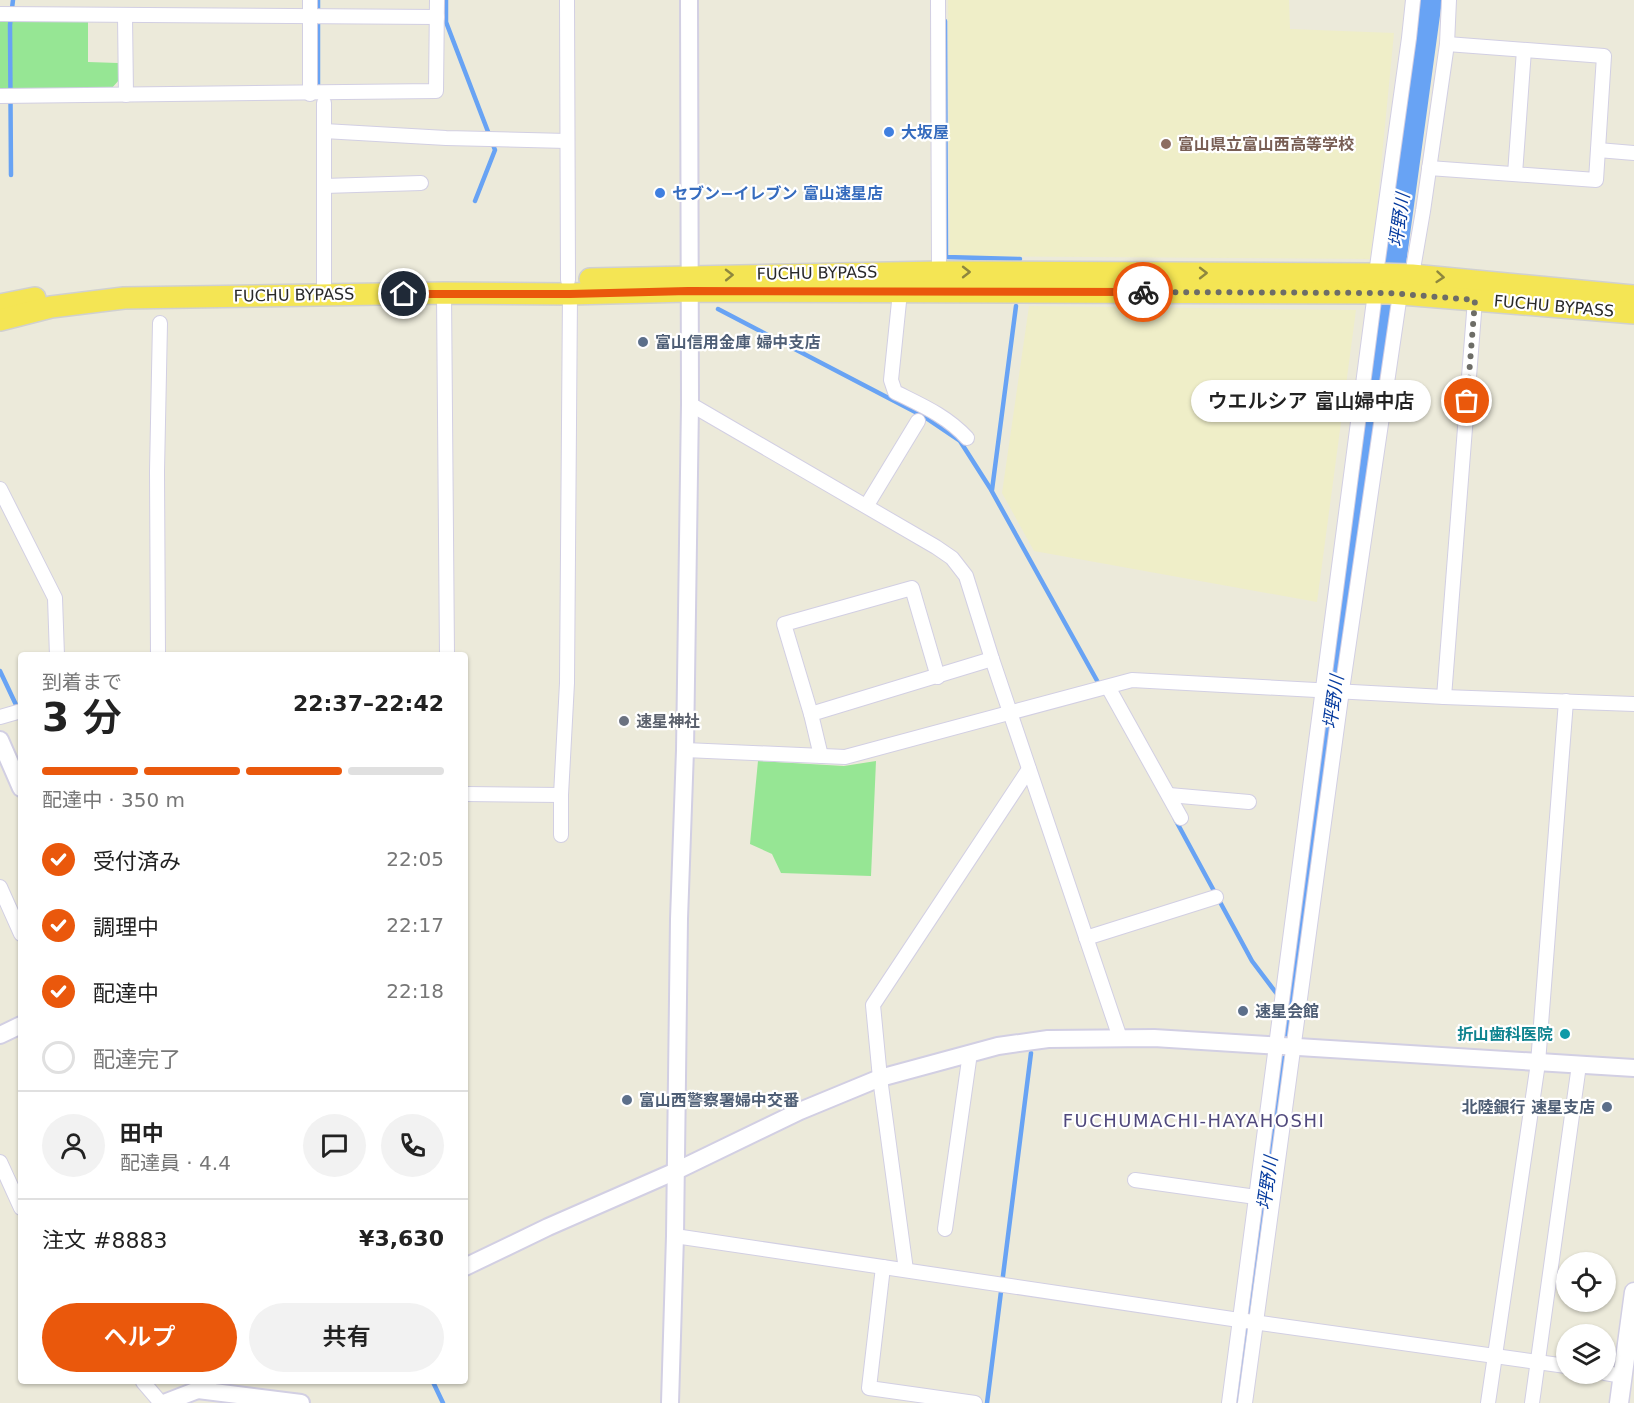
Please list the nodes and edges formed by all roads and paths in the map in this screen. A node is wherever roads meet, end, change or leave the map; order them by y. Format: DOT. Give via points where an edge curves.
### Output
graph roads {
  1 [pos="310,0"];
  2 [pos="437,0"];
  3 [pos="567,0"];
  4 [pos="688,0"];
  5 [pos="938,0"];
  6 [pos="1413,0"];
  7 [pos="1449,0"];
  8 [pos="20,7"];
  9 [pos="0,14"];
  10 [pos="310,15"];
  11 [pos="125,16"];
  12 [pos="437,17"];
  13 [pos="1447,44"];
  14 [pos="1524,50"];
  15 [pos="310,94"];
  16 [pos="126,95"];
  17 [pos="0,96"];
  18 [pos="324,103"];
  19 [pos="324,131"];
  20 [pos="567,141"];
  21 [pos="1598,150"];
  22 [pos="1634,153"];
  23 [pos="1429,168"];
  24 [pos="1515,174"];
  25 [pos="421,183"];
  26 [pos="324,186"];
  27 [pos="939,272"];
  28 [pos="1412,275"];
  29 [pos="688,283"];
  30 [pos="1376,283"];
  31 [pos="324,284"];
  32 [pos="569,287"];
  33 [pos="900,292"];
  34 [pos="444,293"];
  35 [pos="1400,294"];
  36 [pos="1634,296"];
  37 [pos="1475,300"];
  38 [pos="0,304"];
  39 [pos="1634,313"];
  40 [pos="0,320"];
  41 [pos="160,323"];
  42 [pos="690,404"];
  43 [pos="918,422"];
  44 [pos="967,438"];
  45 [pos="0,489"];
  46 [pos="867,505"];
  47 [pos="57,652"];
  48 [pos="158,652"];
  49 [pos="447,652"];
  50 [pos="992,659"];
  51 [pos="938,677"];
  52 [pos="1108,687"];
  53 [pos="1323,689"];
  54 [pos="1342,690"];
  55 [pos="1444,697"];
  56 [pos="1566,701"];
  57 [pos="1634,704"];
  58 [pos="18,712"];
  59 [pos="1011,712"];
  60 [pos="811,714"];
  61 [pos="0,717"];
  62 [pos="0,740"];
  63 [pos="685,750"];
  64 [pos="821,756"];
  65 [pos="1029,769"];
  66 [pos="18,781"];
  67 [pos="468,794"];
  68 [pos="561,795"];
  69 [pos="1168,795"];
  70 [pos="1249,802"];
  71 [pos="1181,818"];
  72 [pos="561,835"];
  73 [pos="0,887"];
  74 [pos="1216,897"];
  75 [pos="11,909"];
  76 [pos="18,926"];
  77 [pos="1086,938"];
  78 [pos="18,1027"];
  79 [pos="0,1035"];
  80 [pos="1120,1038"];
  81 [pos="1276,1047"];
  82 [pos="1294,1048"];
  83 [pos="970,1053"];
  84 [pos="1538,1063"];
  85 [pos="1579,1065"];
  86 [pos="1634,1068"];
  87 [pos="880,1078"];
  88 [pos="0,1162"];
  89 [pos="676,1171"];
  90 [pos="1135,1180"];
  91 [pos="1256,1197"];
  92 [pos="18,1201"];
  93 [pos="945,1229"];
  94 [pos="675,1236"];
  95 [pos="468,1266"];
  96 [pos="883,1267"];
  97 [pos="906,1270"];
  98 [pos="1634,1292"];
  99 [pos="1239,1320"];
  100 [pos="1257,1322"];
  101 [pos="1495,1354"];
  102 [pos="1537,1361"];
  103 [pos="1556,1364"];
  104 [pos="1616,1366"];
  105 [pos="144,1384"];
  106 [pos="212,1384"];
  107 [pos="1616,1384"];
  108 [pos="198,1390"];
  109 [pos="162,1403"];
  110 [pos="301,1403"];
  111 [pos="670,1403"];
  112 [pos="975,1403"];
  113 [pos="1229,1403"];
  114 [pos="1245,1403"];
  115 [pos="1488,1403"];
  116 [pos="1532,1403"];
  117 [pos="1619,1403"];
  1 -- 10 [label="street"];
  2 -- 12 [label="street"];
  3 -- 20 [label="street"];
  4 -- 29 [label="street"];
  5 -- 27 [label="street"];
  6 -- 30 [label="street"];
  7 -- 13 [label="street"];
  8 -- 9 [label="street"];
  8 -- 11 [label="street"];
  10 -- 11 [label="street"];
  10 -- 12 [label="street"];
  10 -- 15 [label="street"];
  11 -- 16 [label="street"];
  12 -- 15 [label="street" via="436,91"];
  13 -- 14 [label="street"];
  13 -- 23 [label="street"];
  14 -- 21 [label="street" via="1604,56"];
  14 -- 24 [label="street"];
  15 -- 16 [label="street"];
  16 -- 17 [label="street"];
  18 -- 19 [label="street"];
  19 -- 20 [label="street"];
  19 -- 26 [label="street"];
  20 -- 32 [label="street"];
  21 -- 22 [label="street"];
  21 -- 24 [label="street" via="1596,180"];
  23 -- 24 [label="street"];
  23 -- 28 [label="street"];
  25 -- 26 [label="street"];
  26 -- 31 [label="street"];
  29 -- 27 [label="highway, FUCHU BYPASS, one-way"];
  27 -- 30 [label="highway, FUCHU BYPASS, one-way"];
  28 -- 30 [label="highway, FUCHU BYPASS"];
  28 -- 36 [label="highway, FUCHU BYPASS, one-way"];
  29 -- 32 [label="highway, FUCHU BYPASS"];
  29 -- 33 [label="highway, FUCHU BYPASS"];
  29 -- 42 [label="street"];
  30 -- 33 [label="highway, FUCHU BYPASS"];
  30 -- 35 [label="highway, FUCHU BYPASS"];
  30 -- 53 [label="street"];
  31 -- 32 [label="highway, FUCHU BYPASS"];
  31 -- 38 [label="highway, FUCHU BYPASS" via="122,287"];
  32 -- 34 [label="highway, FUCHU BYPASS"];
  32 -- 68 [label="street" via="567,683"];
  33 -- 44 [label="street" via="891,380 896,392 932,410"];
  34 -- 40 [label="highway, FUCHU BYPASS" via="124,298 51,307"];
  34 -- 49 [label="street"];
  35 -- 37 [label="highway, FUCHU BYPASS"];
  35 -- 54 [label="street"];
  37 -- 39 [label="highway, FUCHU BYPASS"];
  37 -- 55 [label="street"];
  41 -- 48 [label="street"];
  42 -- 46 [label="street"];
  42 -- 63 [label="street"];
  43 -- 46 [label="street"];
  45 -- 47 [label="street" via="55,597"];
  46 -- 50 [label="street" via="952,558 966,576"];
  50 -- 51 [label="street"];
  50 -- 59 [label="street"];
  51 -- 60 [label="street"];
  51 -- 60 [label="street" via="912,588 794,621 784,624"];
  52 -- 53 [label="street" via="1132,680"];
  52 -- 59 [label="street"];
  52 -- 69 [label="street"];
  53 -- 54 [label="street"];
  53 -- 81 [label="street"];
  54 -- 55 [label="street"];
  54 -- 82 [label="street"];
  55 -- 56 [label="street"];
  56 -- 57 [label="street"];
  56 -- 84 [label="street"];
  58 -- 61 [label="street"];
  59 -- 64 [label="street" via="845,757"];
  59 -- 65 [label="street"];
  60 -- 64 [label="street"];
  62 -- 66 [label="street"];
  63 -- 64 [label="street"];
  63 -- 89 [label="street"];
  65 -- 77 [label="street"];
  65 -- 87 [label="street" via="873,1005"];
  67 -- 68 [label="street"];
  68 -- 72 [label="street"];
  69 -- 70 [label="street"];
  69 -- 71 [label="street"];
  73 -- 75 [label="street"];
  74 -- 77 [label="street"];
  75 -- 76 [label="street"];
  77 -- 80 [label="street"];
  78 -- 79 [label="street"];
  80 -- 81 [label="street"];
  80 -- 83 [label="street" via="1048,1039"];
  81 -- 82 [label="street"];
  81 -- 91 [label="street"];
  82 -- 84 [label="street"];
  82 -- 100 [label="street"];
  83 -- 87 [label="street"];
  83 -- 93 [label="street"];
  84 -- 85 [label="street"];
  84 -- 101 [label="street"];
  85 -- 86 [label="street"];
  85 -- 102 [label="street"];
  87 -- 89 [label="street"];
  87 -- 97 [label="street"];
  88 -- 92 [label="street"];
  89 -- 94 [label="street"];
  89 -- 95 [label="street"];
  90 -- 91 [label="street"];
  91 -- 99 [label="street"];
  94 -- 96 [label="street"];
  94 -- 111 [label="street"];
  96 -- 97 [label="street"];
  96 -- 112 [label="street" via="869,1388"];
  97 -- 99 [label="street"];
  98 -- 104 [label="main road"];
  99 -- 100 [label="street"];
  99 -- 113 [label="street"];
  100 -- 101 [label="street"];
  100 -- 114 [label="street"];
  101 -- 102 [label="street"];
  101 -- 115 [label="street"];
  102 -- 103 [label="street"];
  102 -- 116 [label="street"];
  105 -- 109 [label="street"];
  106 -- 108 [label="street"];
  107 -- 117 [label="main road"];
  108 -- 109 [label="street"];
  108 -- 110 [label="street"];
}
